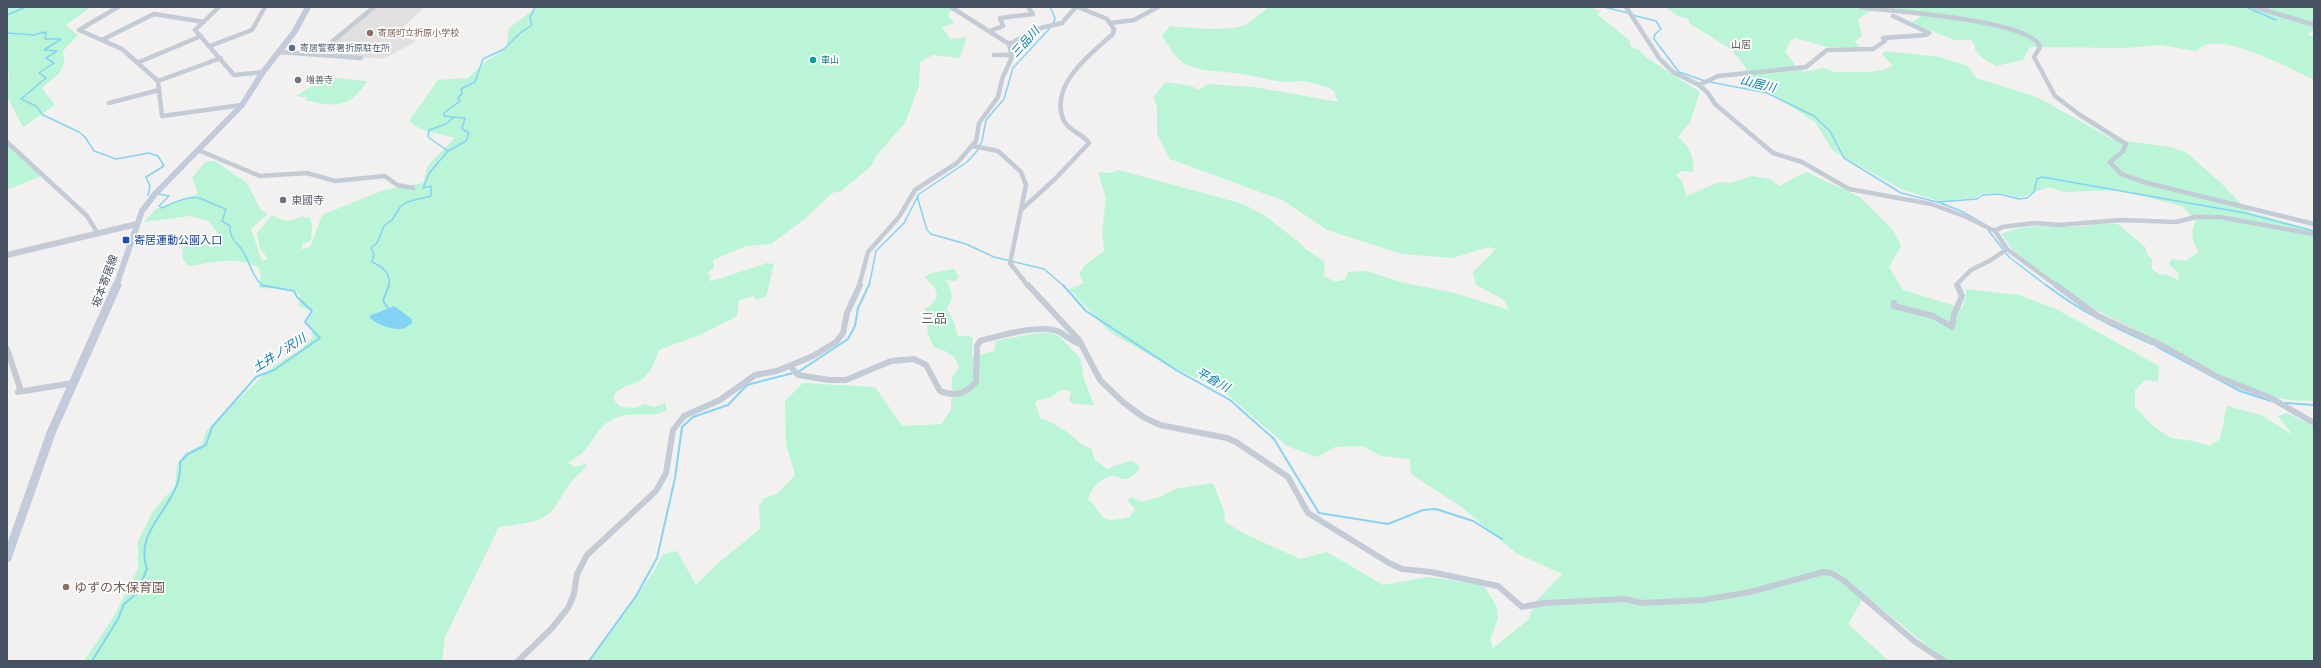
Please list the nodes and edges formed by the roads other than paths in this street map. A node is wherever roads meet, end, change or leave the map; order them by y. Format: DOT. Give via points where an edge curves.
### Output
graph roads {
  1 [pos="118,7"];
  2 [pos="219,7"];
  3 [pos="265,7"];
  4 [pos="308,7"];
  5 [pos="374,7"];
  6 [pos="950,7"];
  7 [pos="1028,7"];
  8 [pos="1077,7"];
  9 [pos="1158,7"];
  10 [pos="1626,7"];
  11 [pos="1860,7"];
  12 [pos="2255,7"];
  13 [pos="1874,10"];
  14 [pos="204,22"];
  15 [pos="1111,23"];
  16 [pos="2314,25"];
  17 [pos="990,31"];
  18 [pos="201,36"];
  19 [pos="102,40"];
  20 [pos="1009,44"];
  21 [pos="210,46"];
  22 [pos="279,52"];
  23 [pos="316,55"];
  24 [pos="994,55"];
  25 [pos="1012,55"];
  26 [pos="221,58"];
  27 [pos="361,58"];
  28 [pos="137,63"];
  29 [pos="263,72"];
  30 [pos="158,81"];
  31 [pos="1699,85"];
  32 [pos="159,90"];
  33 [pos="109,103"];
  34 [pos="242,105"];
  35 [pos="7,142"];
  36 [pos="975,146"];
  37 [pos="198,150"];
  38 [pos="413,188"];
  39 [pos="1022,209"];
  40 [pos="137,224"];
  41 [pos="2314,224"];
  42 [pos="1995,231"];
  43 [pos="97,232"];
  44 [pos="2313,234"];
  45 [pos="2007,249"];
  46 [pos="7,255"];
  47 [pos="1894,303"];
  48 [pos="1081,344"];
  49 [pos="7,350"];
  50 [pos="793,370"];
  51 [pos="73,382"];
  52 [pos="2314,423"];
  53 [pos="7,558"];
  54 [pos="518,661"];
  55 [pos="1944,661"];
  1 -- 19 [label="street" via="79,30"];
  2 -- 14 [label="street"];
  3 -- 21 [label="street" via="252,30"];
  4 -- 22 [label="main road, 坂本寄居線" via="295,31"];
  5 -- 23 [label="street"];
  6 -- 17 [label="street"];
  7 -- 17 [label="street" via="1033,14 1000,18 1003,26"];
  8 -- 15 [label="street"];
  8 -- 20 [label="street" via="1062,23"];
  9 -- 15 [label="street" via="1134,20"];
  10 -- 31 [label="street" via="1659,58 1673,72"];
  11 -- 13 [label="street"];
  12 -- 16 [label="street"];
  13 -- 31 [label="street" via="1906,20 1929,33 1926,36 1883,38 1885,41 1873,49 1827,50 1806,67 1718,76"];
  13 -- 41 [label="street" via="1956,17 2033,37 2038,41 2040,48 2034,57 2055,96 2126,144 2123,152 2110,162 2121,174 2173,190"];
  14 -- 18 [label="street" via="196,30"];
  14 -- 19 [label="street" via="154,14"];
  15 -- 39 [label="street" via="1113,34 1071,74 1062,98 1064,120 1069,127 1087,140 1088,146"];
  17 -- 20 [label="street"];
  18 -- 21 [label="street"];
  18 -- 28 [label="street"];
  19 -- 28 [label="street" via="122,49"];
  20 -- 25 [label="street"];
  21 -- 26 [label="street"];
  22 -- 23 [label="street"];
  22 -- 29 [label="main road, 坂本寄居線"];
  23 -- 27 [label="street"];
  24 -- 25 [label="street"];
  25 -- 36 [label="street" via="997,101 981,118"];
  26 -- 29 [label="street" via="234,75"];
  26 -- 30 [label="street"];
  28 -- 30 [label="street"];
  29 -- 34 [label="main road, 坂本寄居線"];
  30 -- 32 [label="street"];
  31 -- 42 [label="street" via="1715,104 1773,153 1802,162 1849,189 1931,204"];
  32 -- 33 [label="street"];
  32 -- 34 [label="street" via="164,117"];
  34 -- 37 [label="main road, 坂本寄居線"];
  35 -- 43 [label="street" via="87,216"];
  36 -- 39 [label="street" via="998,151 1021,172 1026,190"];
  36 -- 50 [label="street" via="957,163 915,190 899,217 868,252 862,280 847,312 844,333"];
  37 -- 38 [label="street" via="260,176 307,173 335,181 345,181 385,176 397,185"];
  37 -- 40 [label="main road, 坂本寄居線" via="148,202"];
  39 -- 48 [label="street" via="1010,263 1018,276"];
  40 -- 43 [label="street"];
  40 -- 51 [label="main road, 坂本寄居線" via="116,287"];
  42 -- 44 [label="street" via="2002,227 2035,223 2059,225 2121,220 2176,222 2196,217 2220,217"];
  42 -- 45 [label="street"];
  43 -- 46 [label="street"];
  45 -- 47 [label="street" via="1997,258 1975,265 1960,279 1957,284 1962,296 1954,314 1952,327 1934,316 1894,306"];
  45 -- 52 [label="street" via="2098,316 2165,347 2218,377 2271,398"];
  48 -- 50 [label="street" via="1072,342 1061,332 1046,330 980,341 977,346 976,382 965,393 957,395 940,391 926,365 914,359 891,361 846,380 824,380"];
  48 -- 55 [label="street" via="1100,380 1140,415 1160,425 1236,442 1288,477 1308,513 1313,517 1402,569 1431,572 1498,586 1504,588 1514,602 1522,607 1544,603 1625,599 1642,603 1703,600 1750,592 1827,573 1843,580 1914,641"];
  49 -- 51 [label="street" via="20,388 18,392"];
  50 -- 54 [label="street" via="747,379 720,400 691,411 677,423 672,435 666,473 656,491 587,555 577,574 574,594 568,608 551,629"];
  51 -- 53 [label="main road, 坂本寄居線" via="51,432"];
}
